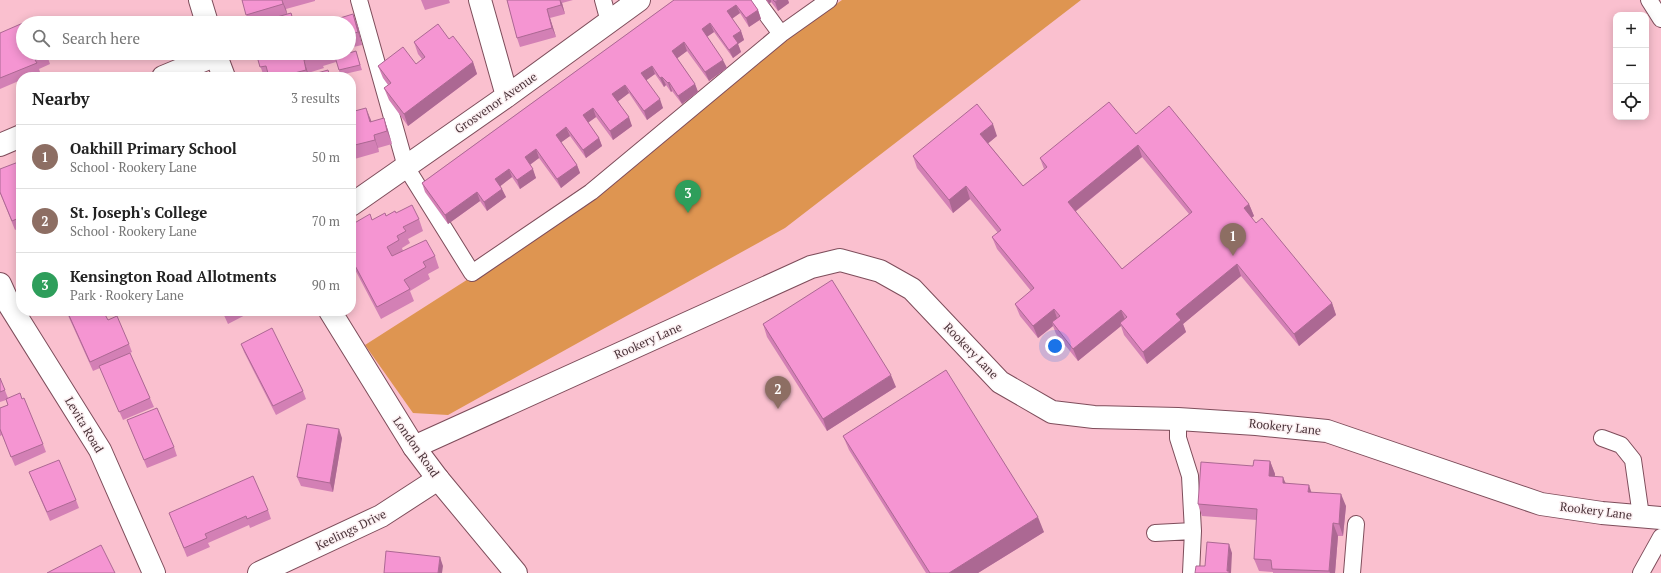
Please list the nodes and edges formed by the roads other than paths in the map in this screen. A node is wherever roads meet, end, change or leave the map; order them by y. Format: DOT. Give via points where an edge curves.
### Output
graph roads {
  1 [pos="200,0"];
  2 [pos="358,0"];
  3 [pos="480,0"];
  4 [pos="603,0"];
  5 [pos="639,0"];
  6 [pos="756,0"];
  7 [pos="829,0"];
  8 [pos="1649,0"];
  9 [pos="204,16"];
  10 [pos="1661,19"];
  11 [pos="609,22"];
  12 [pos="781,34"];
  13 [pos="202,60"];
  14 [pos="218,60"];
  15 [pos="175,72"];
  16 [pos="222,72"];
  17 [pos="507,96"];
  18 [pos="16,138"];
  19 [pos="0,145"];
  20 [pos="406,167"];
  21 [pos="356,202"];
  22 [pos="0,284"];
  23 [pos="16,316"];
  24 [pos="16,316"];
  25 [pos="333,316"];
  26 [pos="1178,419"];
  27 [pos="1602,438"];
  28 [pos="414,447"];
  29 [pos="438,478"];
  30 [pos="1651,517"];
  31 [pos="1356,524"];
  32 [pos="1194,531"];
  33 [pos="1155,533"];
  34 [pos="1661,537"];
  35 [pos="154,573"];
  36 [pos="259,573"];
  37 [pos="516,573"];
  38 [pos="1191,573"];
  39 [pos="1352,573"];
  40 [pos="1641,573"];
  1 -- 9 [label="street"];
  2 -- 20 [label="lane"];
  3 -- 17 [label="street"];
  4 -- 11 [label="lane"];
  5 -- 11 [label="street, Grosvenor Avenue"];
  6 -- 12 [label="lane"];
  7 -- 12 [label="lane"];
  8 -- 10 [label="lane"];
  11 -- 17 [label="street, Grosvenor Avenue"];
  12 -- 20 [label="lane" via="591,192 472,273"];
  13 -- 15 [label="street"];
  14 -- 16 [label="street"];
  17 -- 20 [label="street, Grosvenor Avenue"];
  18 -- 19 [label="street"];
  20 -- 21 [label="street, Grosvenor Avenue"];
  22 -- 23 [label="street, Levita Road"];
  24 -- 35 [label="street, Levita Road" via="100,450"];
  25 -- 28 [label="street, London Road"];
  26 -- 28 [label="street, Rookery Lane" via="1094,418 1052,412 1000,382 912,289 880,271 840,260 811,268"];
  26 -- 30 [label="street, Rookery Lane" via="1327,432 1541,504"];
  26 -- 32 [label="lane" via="1178,438 1190,476"];
  27 -- 30 [label="lane" via="1621,445 1633,460"];
  28 -- 29 [label="street, London Road"];
  29 -- 36 [label="street, Keelings Drive" via="381,516"];
  29 -- 37 [label="street, London Road"];
  31 -- 39 [label="lane"];
  32 -- 33 [label="lane"];
  32 -- 38 [label="lane"];
  34 -- 40 [label="lane"];
}
